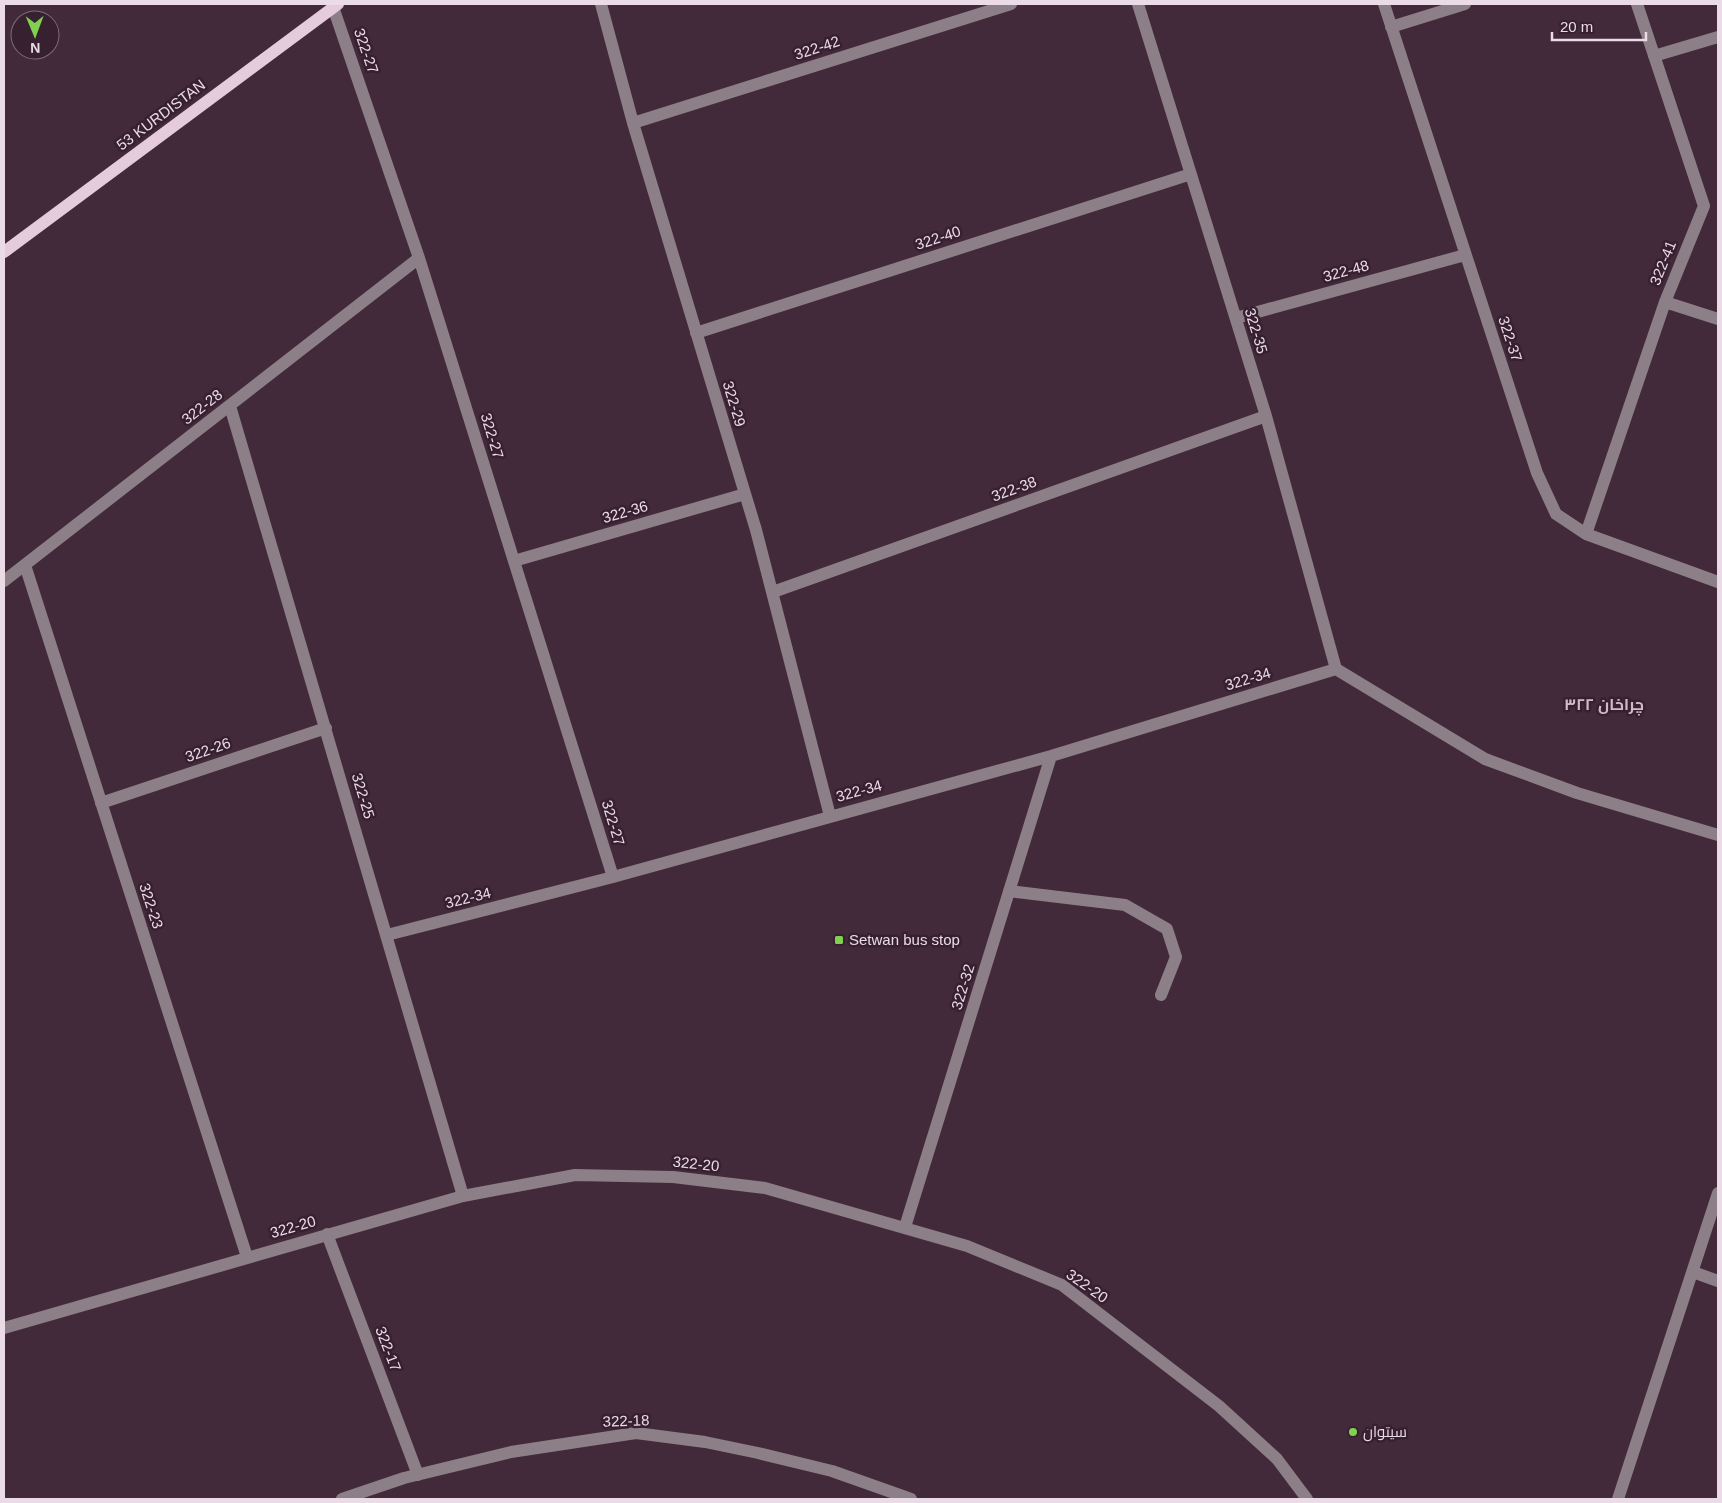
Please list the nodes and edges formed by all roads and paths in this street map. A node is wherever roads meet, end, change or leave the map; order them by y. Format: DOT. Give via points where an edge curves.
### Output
graph roads {
  1 [pos="601,4"];
  2 [pos="1011,4"];
  3 [pos="1138,4"];
  4 [pos="1384,4"];
  5 [pos="1465,4"];
  6 [pos="1637,4"];
  7 [pos="336,6"];
  8 [pos="1391,27"];
  9 [pos="1718,36"];
  10 [pos="1654,56"];
  11 [pos="632,123"];
  12 [pos="1191,174"];
  13 [pos="4,252"];
  14 [pos="1466,255"];
  15 [pos="419,258"];
  16 [pos="1665,302"];
  17 [pos="1236,318"];
  18 [pos="1718,319"];
  19 [pos="696,333"];
  20 [pos="230,406"];
  21 [pos="1266,416"];
  22 [pos="745,494"];
  23 [pos="1586,534"];
  24 [pos="514,561"];
  25 [pos="24,565"];
  26 [pos="4,581"];
  27 [pos="1718,582"];
  28 [pos="773,592"];
  29 [pos="1336,669"];
  30 [pos="326,728"];
  31 [pos="1051,756"];
  32 [pos="102,804"];
  33 [pos="830,816"];
  34 [pos="1718,835"];
  35 [pos="613,877"];
  36 [pos="1009,891"];
  37 [pos="387,935"];
  38 [pos="1161,995"];
  39 [pos="1718,1193"];
  40 [pos="463,1196"];
  41 [pos="905,1227"];
  42 [pos="327,1234"];
  43 [pos="247,1258"];
  44 [pos="1693,1272"];
  45 [pos="1718,1280"];
  46 [pos="4,1313"];
  47 [pos="6,1327"];
  48 [pos="418,1475"];
  49 [pos="342,1499"];
  50 [pos="911,1499"];
  51 [pos="1307,1499"];
  52 [pos="1618,1499"];
  1 -- 11 [label="street, 322-29"];
  2 -- 11 [label="street, 322-42"];
  3 -- 12 [label="street, 322-35"];
  4 -- 8 [label="street, 322-37"];
  5 -- 8 [label="street"];
  6 -- 10 [label="street, 322-41"];
  7 -- 13 [label="main road, 53 KURDISTAN"];
  7 -- 15 [label="street, 322-27"];
  8 -- 14 [label="street, 322-37"];
  9 -- 10 [label="street"];
  10 -- 16 [label="street, 322-41" via="1704,206"];
  11 -- 19 [label="street, 322-29"];
  12 -- 17 [label="street, 322-35"];
  12 -- 19 [label="street, 322-40"];
  14 -- 17 [label="street, 322-48"];
  14 -- 23 [label="street, 322-37" via="1537,473 1556,514"];
  15 -- 20 [label="street, 322-28"];
  15 -- 24 [label="street, 322-27"];
  16 -- 18 [label="street"];
  16 -- 23 [label="street, 322-41"];
  17 -- 21 [label="street, 322-35"];
  19 -- 22 [label="street, 322-29"];
  20 -- 25 [label="street, 322-28"];
  20 -- 30 [label="street, 322-25"];
  21 -- 28 [label="street, 322-38"];
  21 -- 29 [label="street, 322-35"];
  22 -- 24 [label="street, 322-36"];
  22 -- 28 [label="street, 322-29"];
  23 -- 27 [label="street, 322-37"];
  24 -- 35 [label="street, 322-27"];
  25 -- 26 [label="street, 322-28"];
  25 -- 32 [label="street, 322-23"];
  28 -- 33 [label="street, 322-29"];
  29 -- 31 [label="street, 322-34"];
  29 -- 34 [label="street" via="1485,759 1577,793"];
  30 -- 32 [label="street, 322-26"];
  30 -- 37 [label="street, 322-25"];
  31 -- 33 [label="street, 322-34"];
  31 -- 36 [label="street, 322-32"];
  32 -- 43 [label="street, 322-23"];
  33 -- 35 [label="street, 322-34"];
  35 -- 37 [label="street, 322-34"];
  36 -- 38 [label="street" via="1125,905 1167,929 1176,957"];
  36 -- 41 [label="street, 322-32"];
  37 -- 40 [label="street, 322-25"];
  39 -- 44 [label="street"];
  40 -- 41 [label="street, 322-20" via="575,1175 673,1177 765,1188"];
  40 -- 42 [label="street, 322-20"];
  41 -- 51 [label="street, 322-20" via="967,1246 1062,1285 1219,1406 1277,1459"];
  42 -- 43 [label="street, 322-20"];
  42 -- 48 [label="street, 322-17"];
  43 -- 47 [label="street, 322-20"];
  44 -- 45 [label="street"];
  44 -- 52 [label="street"];
  46 -- 47 [label="street"];
  48 -- 49 [label="street, 322-18"];
  48 -- 50 [label="street, 322-18" via="511,1452 636,1433 758,1452 832,1471"];
}
